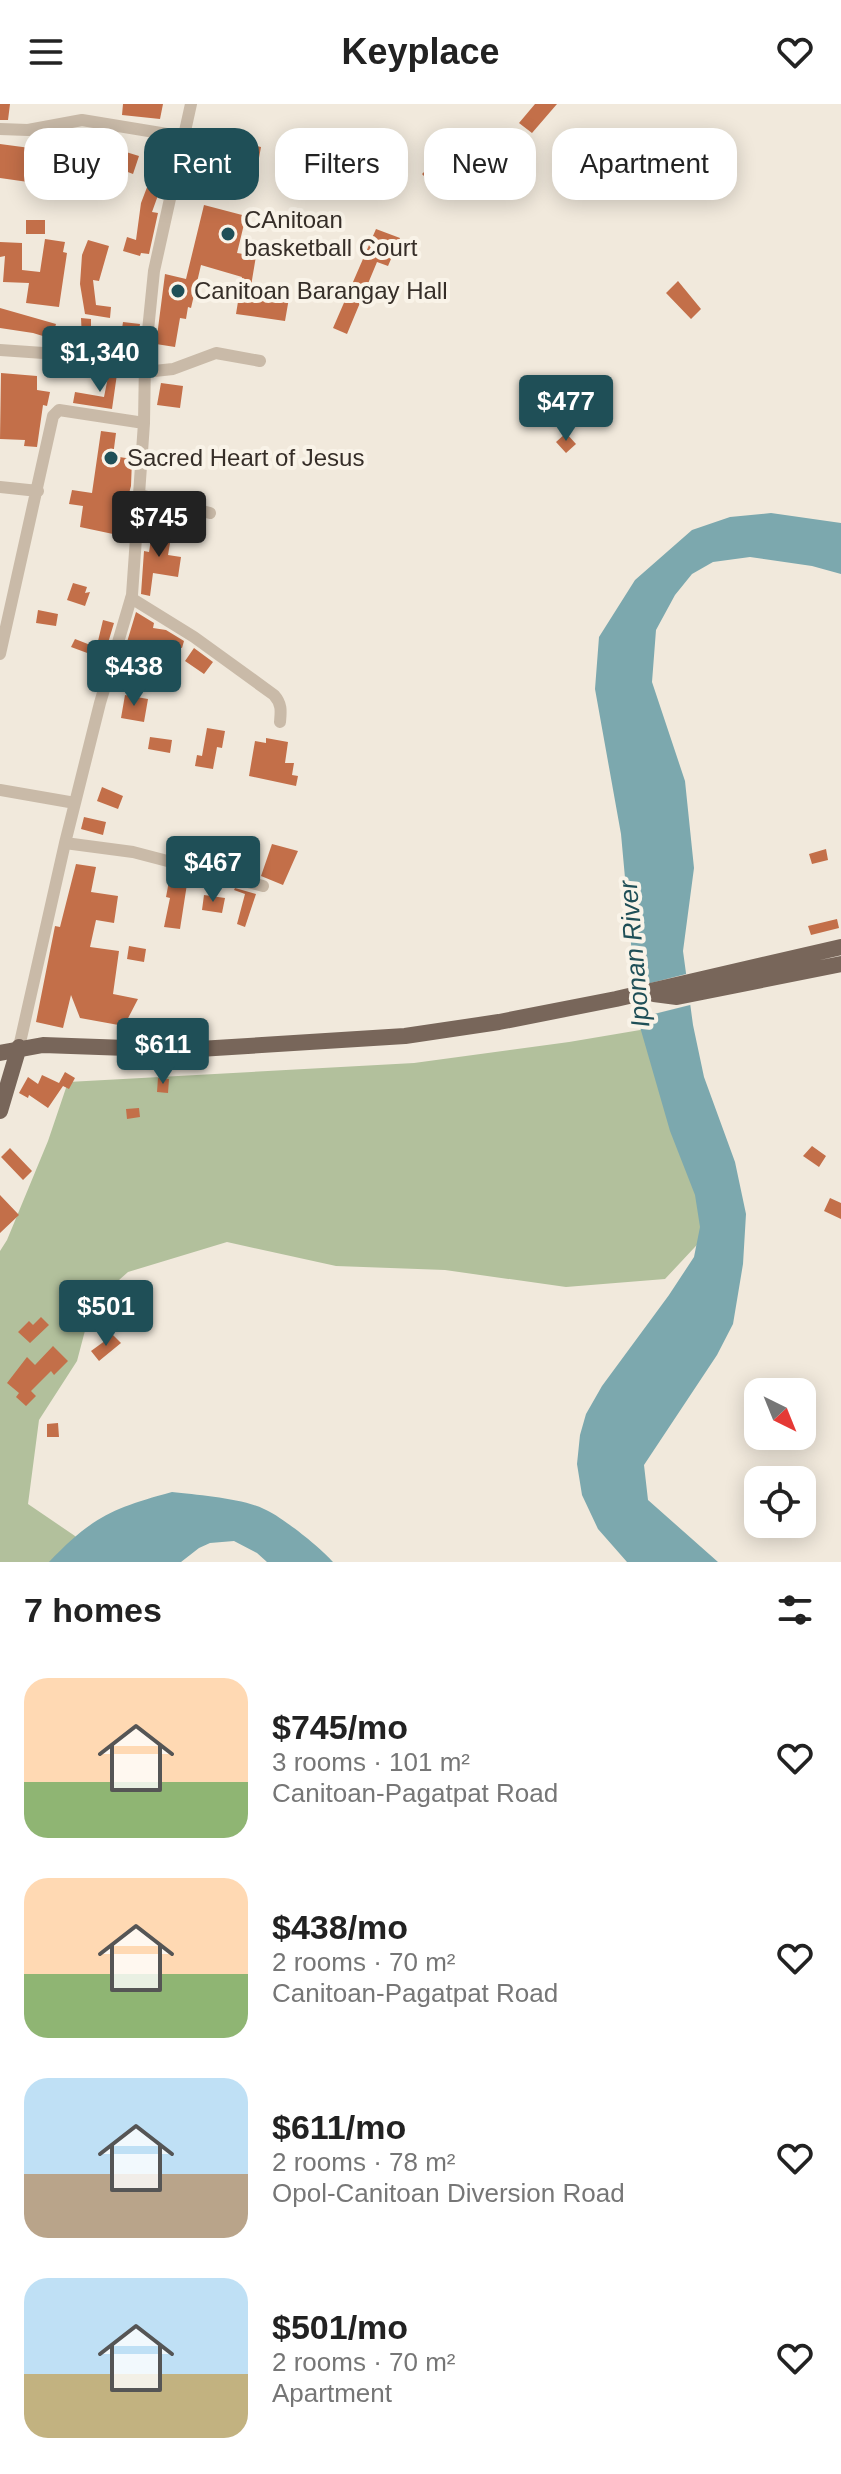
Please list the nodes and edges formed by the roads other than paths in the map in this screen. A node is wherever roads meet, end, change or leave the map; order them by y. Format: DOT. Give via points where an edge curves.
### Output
graph roads {
  1 [pos="191,104"];
  2 [pos="187,128"];
  3 [pos="0,129"];
  4 [pos="144,130"];
  5 [pos="170,200"];
  6 [pos="0,350"];
  7 [pos="260,361"];
  8 [pos="145,366"];
  9 [pos="144,423"];
  10 [pos="0,487"];
  11 [pos="38,491"];
  12 [pos="140,495"];
  13 [pos="210,513"];
  14 [pos="131,598"];
  15 [pos="0,652"];
  16 [pos="280,722"];
  17 [pos="0,790"];
  18 [pos="75,803"];
  19 [pos="65,843"];
  20 [pos="263,886"];
  21 [pos="841,947"];
  22 [pos="841,964"];
  23 [pos="698,986"];
  24 [pos="641,993"];
  25 [pos="12,1053"];
  26 [pos="0,1111"];
  1 -- 2 [label="street"];
  3 -- 4 [label="street" via="28,130 82,120"];
  5 -- 8 [label="street" via="154,271"];
  6 -- 8 [label="street"];
  7 -- 8 [label="street" via="216,353 173,369"];
  8 -- 9 [label="street"];
  9 -- 11 [label="street" via="59,410 47,439"];
  9 -- 12 [label="street"];
  10 -- 11 [label="street"];
  11 -- 15 [label="street"];
  12 -- 13 [label="street"];
  12 -- 14 [label="street"];
  14 -- 16 [label="street" via="274,695"];
  14 -- 18 [label="street"];
  17 -- 18 [label="street"];
  18 -- 19 [label="street"];
  19 -- 20 [label="street" via="133,852"];
  19 -- 25 [label="street"];
  21 -- 23 [label="main road"];
  22 -- 23 [label="main road"];
  23 -- 24 [label="main road"];
  23 -- 24 [label="main road" via="677,997"];
  24 -- 25 [label="main road" via="405,1036 183,1050 43,1045"];
  25 -- 26 [label="main road"];
}
